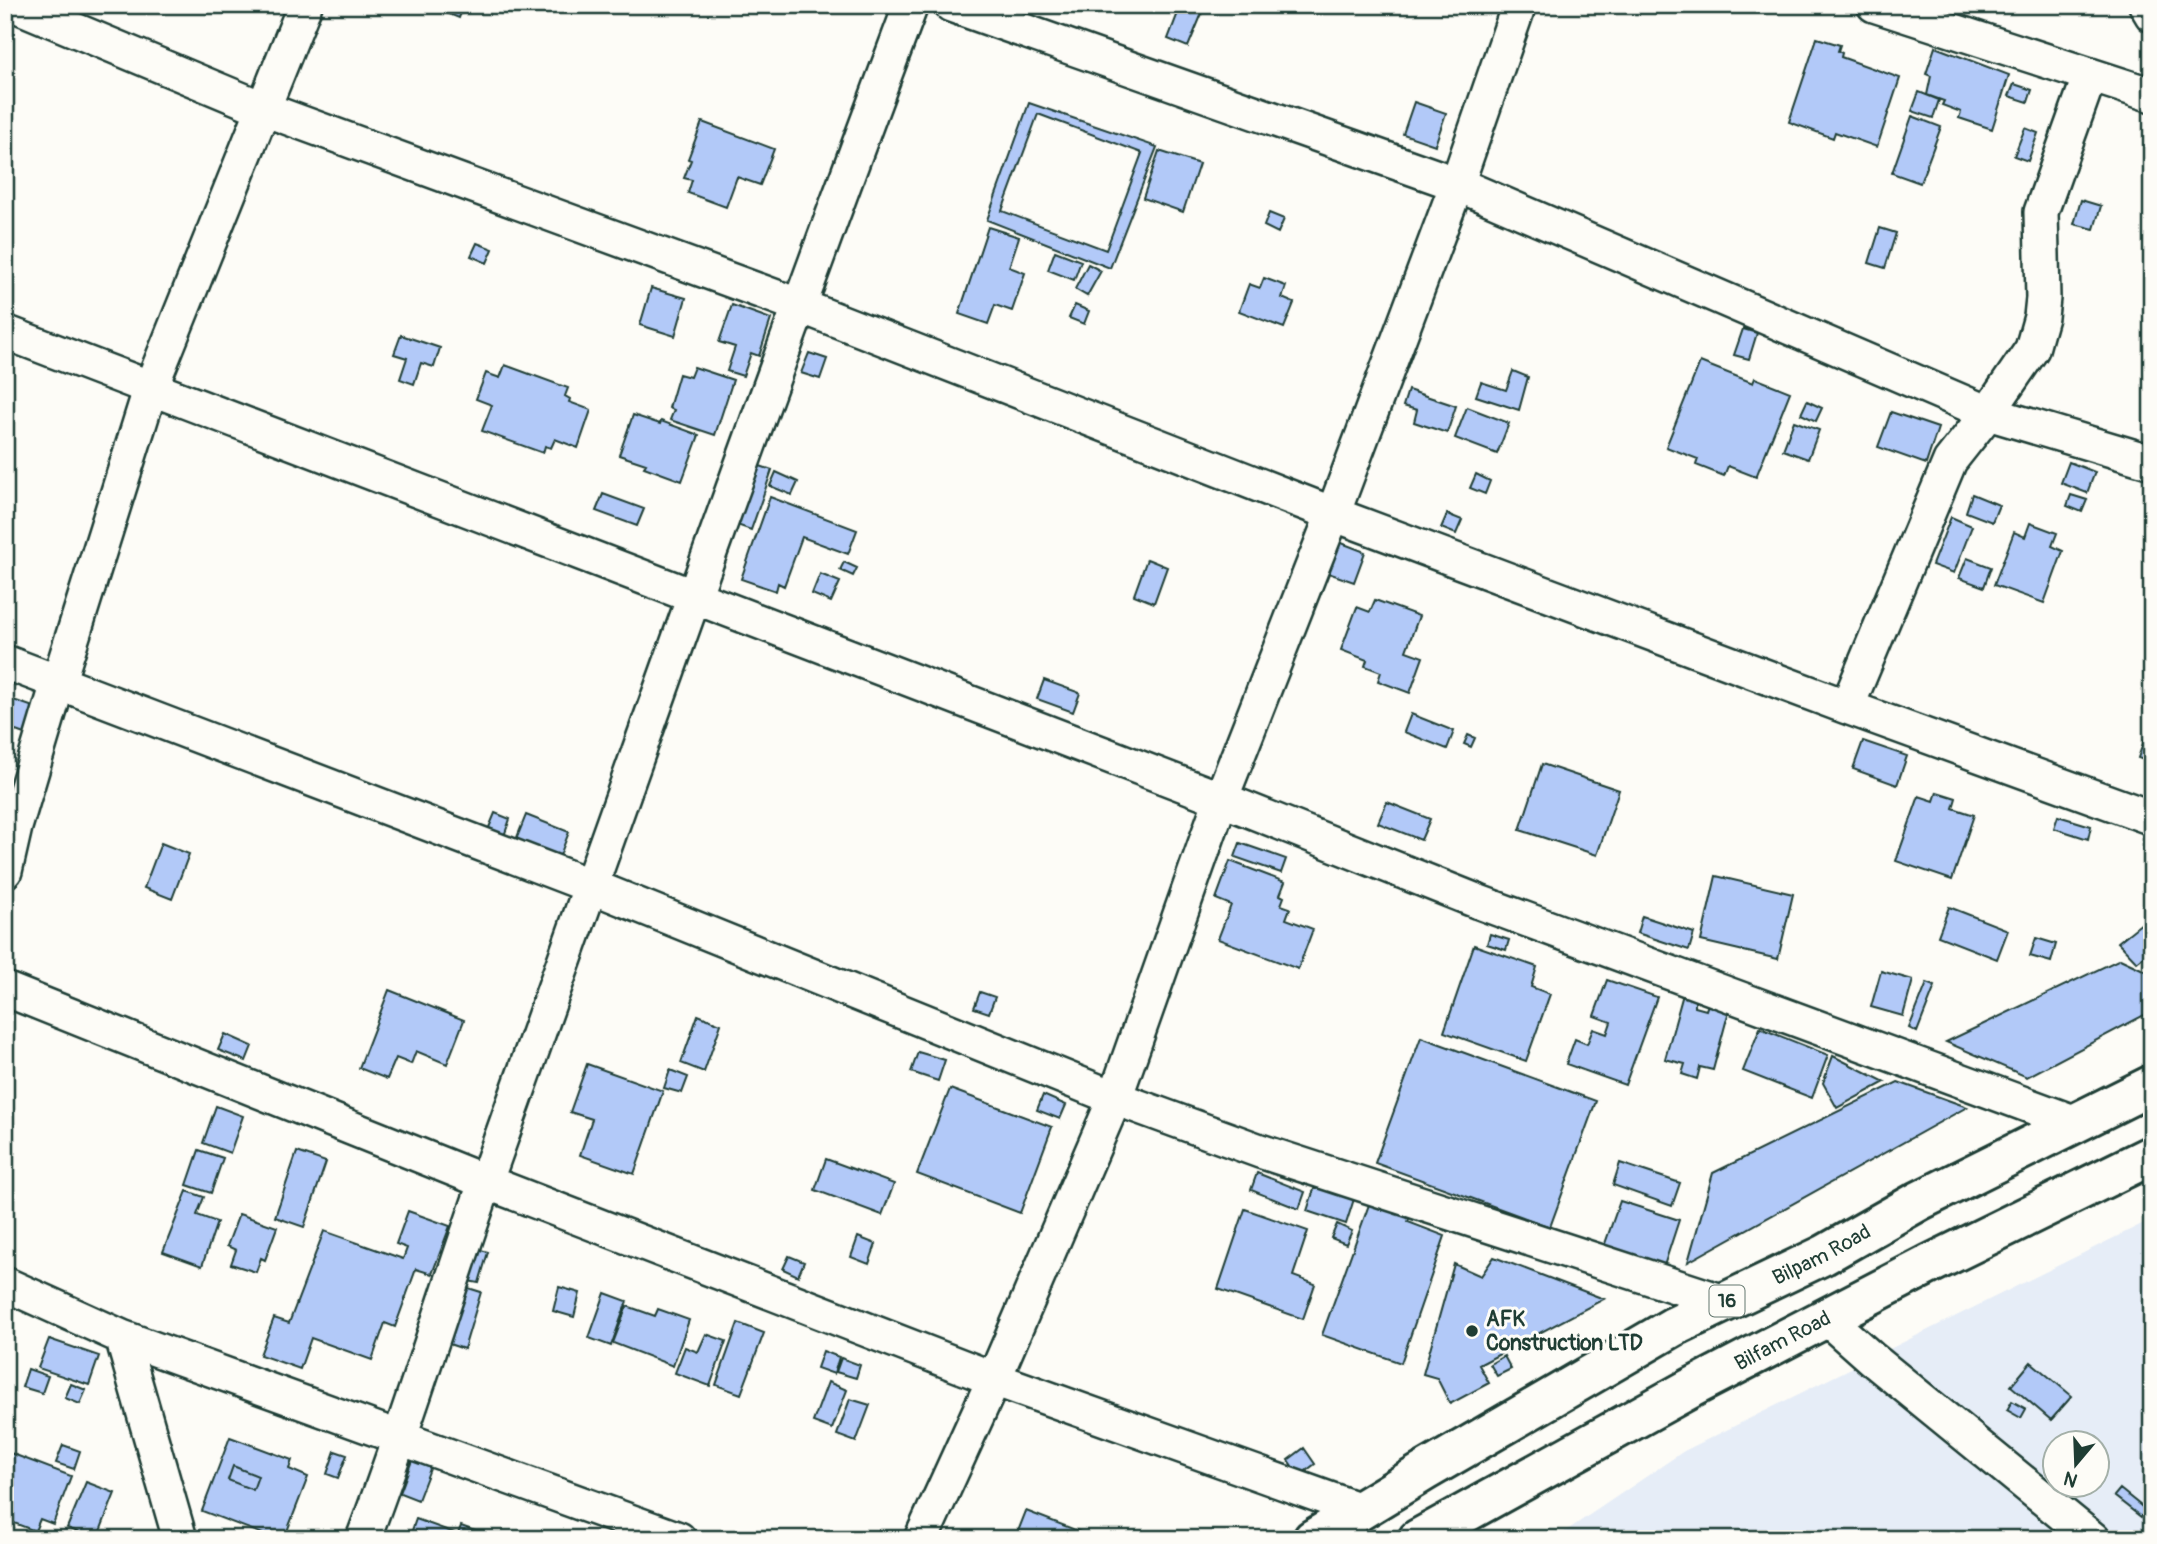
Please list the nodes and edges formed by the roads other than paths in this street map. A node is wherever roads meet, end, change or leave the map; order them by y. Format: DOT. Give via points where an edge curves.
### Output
graph roads {
  1 [pos="15,5"];
  2 [pos="305,5"];
  3 [pos="911,5"];
  4 [pos="951,5"];
  5 [pos="1519,5"];
  6 [pos="1874,5"];
  7 [pos="2146,5"];
  8 [pos="2152,15"];
  9 [pos="2090,75"];
  10 [pos="2152,95"];
  11 [pos="264,109"];
  12 [pos="1457,184"];
  13 [pos="798,306"];
  14 [pos="5,332"];
  15 [pos="151,387"];
  16 [pos="1988,413"];
  17 [pos="2152,462"];
  18 [pos="1333,514"];
  19 [pos="694,597"];
  20 [pos="5,662"];
  21 [pos="58,683"];
  22 [pos="1847,707"];
  23 [pos="1222,799"];
  24 [pos="2152,818"];
  25 [pos="5,871"];
  26 [pos="591,886"];
  27 [pos="5,989"];
  28 [pos="2152,1085"];
  29 [pos="1115,1098"];
  30 [pos="2076,1123"];
  31 [pos="2152,1155"];
  32 [pos="486,1182"];
  33 [pos="5,1284"];
  34 [pos="1724,1302"];
  35 [pos="1826,1318"];
  36 [pos="122,1337"];
  37 [pos="994,1379"];
  38 [pos="401,1438"];
  39 [pos="1360,1510"];
  40 [pos="180,1539"];
  41 [pos="363,1539"];
  42 [pos="679,1539"];
  43 [pos="921,1539"];
  44 [pos="1313,1539"];
  45 [pos="1418,1539"];
  46 [pos="2093,1539"];
  1 -- 11 [label="street"];
  2 -- 11 [label="street"];
  3 -- 13 [label="street"];
  4 -- 12 [label="street"];
  5 -- 12 [label="street"];
  6 -- 9 [label="street"];
  7 -- 8 [label="street"];
  9 -- 10 [label="street"];
  9 -- 16 [label="street" via="2041,212 2043,298 2032,349"];
  11 -- 13 [label="street"];
  11 -- 15 [label="street"];
  12 -- 16 [label="street"];
  12 -- 18 [label="street"];
  13 -- 18 [label="street"];
  13 -- 19 [label="street"];
  14 -- 15 [label="street"];
  15 -- 19 [label="street"];
  15 -- 21 [label="street"];
  16 -- 17 [label="street"];
  16 -- 22 [label="street" via="1950,461"];
  18 -- 22 [label="street"];
  18 -- 23 [label="street"];
  19 -- 23 [label="street"];
  19 -- 26 [label="street"];
  20 -- 21 [label="street"];
  21 -- 25 [label="street"];
  21 -- 26 [label="street"];
  22 -- 24 [label="street"];
  23 -- 29 [label="street"];
  23 -- 30 [label="street" via="1479,902"];
  26 -- 29 [label="street"];
  26 -- 32 [label="street"];
  27 -- 32 [label="street"];
  28 -- 30 [label="main road, Bilpam Road / 16"];
  29 -- 34 [label="street" via="1260,1151"];
  29 -- 37 [label="street"];
  30 -- 34 [label="main road, Bilpam Road / 16"];
  31 -- 35 [label="main road, Bilfam Road"];
  32 -- 37 [label="street"];
  32 -- 38 [label="street"];
  33 -- 36 [label="street"];
  34 -- 39 [label="main road, Bilpam Road / 16" via="1673,1327"];
  35 -- 45 [label="main road, Bilfam Road"];
  35 -- 46 [label="street"];
  36 -- 38 [label="street"];
  36 -- 40 [label="street"];
  37 -- 39 [label="street"];
  37 -- 43 [label="street"];
  38 -- 41 [label="street"];
  38 -- 42 [label="street"];
  39 -- 44 [label="main road, Bilpam Road / 16"];
}
